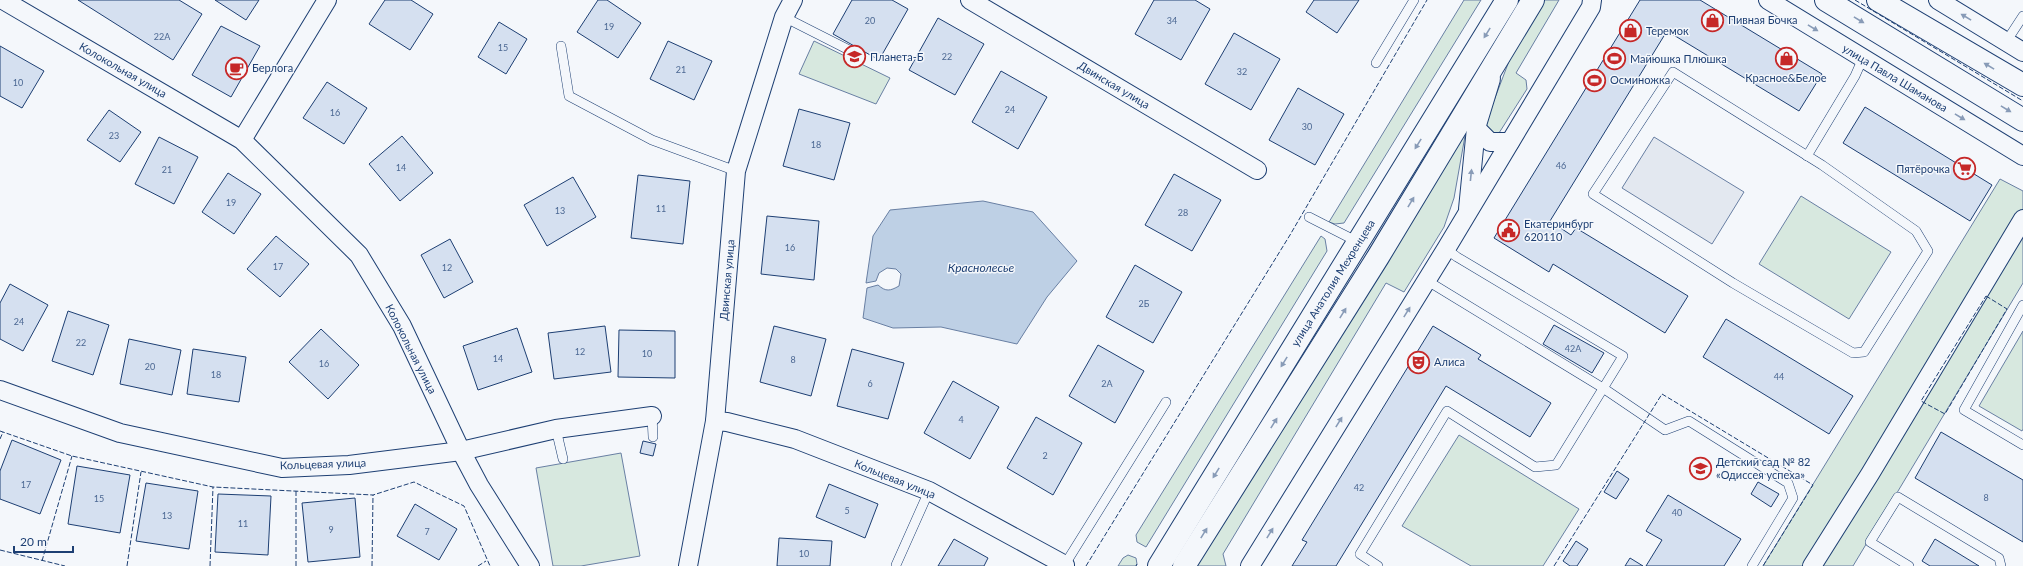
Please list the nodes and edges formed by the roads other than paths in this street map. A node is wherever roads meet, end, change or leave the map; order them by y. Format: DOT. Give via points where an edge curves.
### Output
graph roads {
  1 [pos="3,0"];
  2 [pos="328,0"];
  3 [pos="793,0"];
  4 [pos="970,0"];
  5 [pos="1414,0"];
  6 [pos="1507,0"];
  7 [pos="1533,0"];
  8 [pos="1592,0"];
  9 [pos="1768,0"];
  10 [pos="1826,0"];
  11 [pos="1878,0"];
  12 [pos="1938,0"];
  13 [pos="2023,16"];
  14 [pos="784,17"];
  15 [pos="2006,42"];
  16 [pos="561,46"];
  17 [pos="853,52"];
  18 [pos="2023,52"];
  19 [pos="1863,58"];
  20 [pos="1497,59"];
  21 [pos="1376,63"];
  22 [pos="2023,85"];
  23 [pos="2023,120"];
  24 [pos="1476,128"];
  25 [pos="242,140"];
  26 [pos="1510,142"];
  27 [pos="1807,156"];
  28 [pos="2023,156"];
  29 [pos="1257,170"];
  30 [pos="736,171"];
  31 [pos="1467,213"];
  32 [pos="1309,218"];
  33 [pos="2023,219"];
  34 [pos="1358,242"];
  35 [pos="1446,249"];
  36 [pos="1426,280"];
  37 [pos="2023,305"];
  38 [pos="1603,388"];
  39 [pos="0,390"];
  40 [pos="1166,402"];
  41 [pos="652,416"];
  42 [pos="715,421"];
  43 [pos="556,429"];
  44 [pos="654,437"];
  45 [pos="2023,445"];
  46 [pos="461,451"];
  47 [pos="563,459"];
  48 [pos="929,491"];
  49 [pos="896,565"];
  50 [pos="530,566"];
  51 [pos="688,566"];
  52 [pos="1064,566"];
  53 [pos="1159,566"];
  54 [pos="1184,566"];
  55 [pos="1250,566"];
  56 [pos="1378,566"];
  57 [pos="1752,566"];
  58 [pos="1812,566"];
  59 [pos="1909,566"];
  60 [pos="2001,566"];
  1 -- 25 [label="street, Колокольная улица"];
  2 -- 25 [label="street"];
  3 -- 14 [label="street, Двинская улица"];
  4 -- 29 [label="street, Двинская улица"];
  5 -- 21 [label="lane"];
  6 -- 34 [label="street, улица Анатолия Мехренцева, one-way"];
  7 -- 20 [label="street"];
  8 -- 26 [label="street" via="1591,7"];
  9 -- 19 [label="street, улица Павла Шаманова, one-way"];
  10 -- 23 [label="street, one-way"];
  22 -- 11 [label="street, one-way"];
  15 -- 12 [label="street, one-way"];
  13 -- 15 [label="lane"];
  14 -- 17 [label="lane"];
  14 -- 30 [label="street, Двинская улица"];
  15 -- 18 [label="street"];
  16 -- 30 [label="lane" via="569,96 652,140"];
  19 -- 27 [label="lane"];
  19 -- 28 [label="street, улица Павла Шаманова, one-way"];
  20 -- 24 [label="street"];
  54 -- 20 [label="street, one-way" via="1378,257"];
  24 -- 26 [label="street" via="1490,142"];
  31 -- 24 [label="street, one-way"];
  25 -- 46 [label="street, Колокольная улица" via="360,255 402,326"];
  26 -- 31 [label="street"];
  27 -- 27 [label="lane" via="1673,72 1593,194 1853,354 1864,352 1928,251 1916,231"];
  30 -- 42 [label="street, Двинская улица"];
  31 -- 35 [label="street"];
  32 -- 34 [label="lane"];
  33 -- 58 [label="street"];
  34 -- 53 [label="street, улица Анатолия Мехренцева, one-way"];
  35 -- 36 [label="street"];
  35 -- 38 [label="lane" via="1623,356"];
  36 -- 38 [label="lane"];
  55 -- 36 [label="street, one-way"];
  37 -- 45 [label="lane" via="1964,410"];
  38 -- 56 [label="lane" via="1556,464 1535,467 1447,411 1360,554"];
  38 -- 57 [label="lane" via="1665,430 1689,422 1788,483 1793,498"];
  39 -- 46 [label="street, Кольцевая улица" via="120,434 282,468 349,464"];
  40 -- 52 [label="lane"];
  41 -- 43 [label="street, Кольцевая улица"];
  41 -- 44 [label="lane"];
  42 -- 48 [label="street, Кольцевая улица" via="795,439"];
  42 -- 51 [label="street, Двинская улица"];
  43 -- 46 [label="street, Кольцевая улица"];
  43 -- 47 [label="lane"];
  46 -- 50 [label="street, Колокольная улица" via="489,503"];
  48 -- 49 [label="lane"];
  48 -- 52 [label="street, Кольцевая улица"];
  59 -- 60 [label="lane" via="1870,542 1898,496 1999,558"];
}
